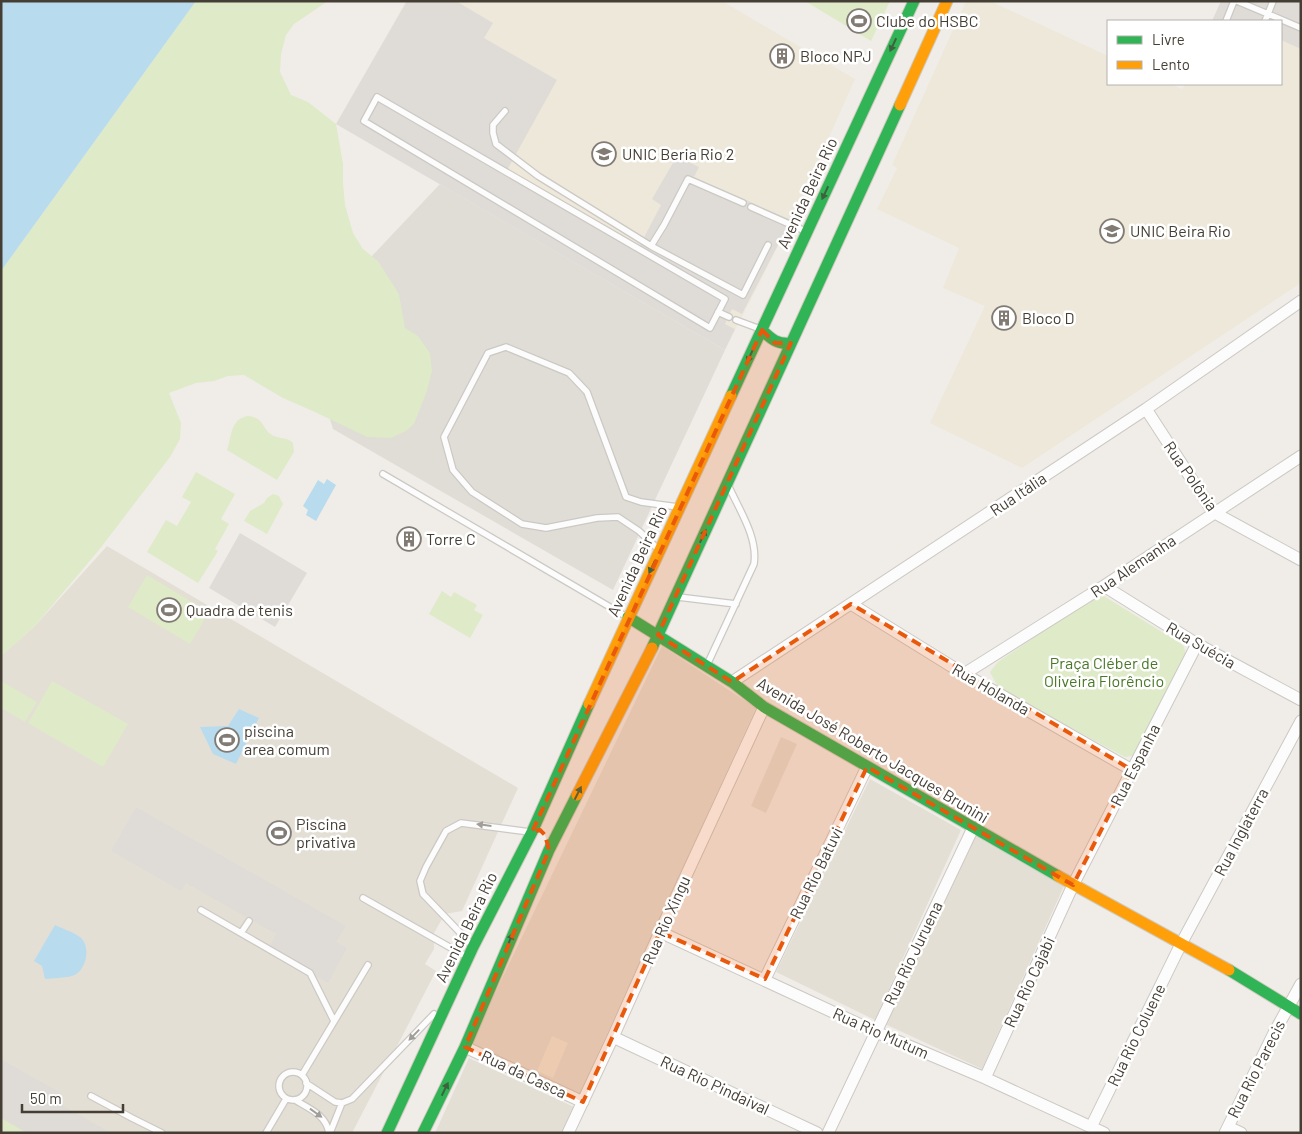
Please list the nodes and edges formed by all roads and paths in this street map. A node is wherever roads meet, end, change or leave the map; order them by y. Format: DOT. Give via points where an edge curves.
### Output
graph roads {
  1 [pos="914,1"];
  2 [pos="947,1"];
  3 [pos="1236,1"];
  4 [pos="1273,1"];
  5 [pos="1268,14"];
  6 [pos="1226,20"];
  7 [pos="1265,20"];
  8 [pos="1300,26"];
  9 [pos="505,111"];
  10 [pos="743,203"];
  11 [pos="751,207"];
  12 [pos="806,232"];
  13 [pos="768,245"];
  14 [pos="652,246"];
  15 [pos="1301,301"];
  16 [pos="718,312"];
  17 [pos="728,317"];
  18 [pos="736,320"];
  19 [pos="762,330"];
  20 [pos="791,343"];
  21 [pos="1146,409"];
  22 [pos="1301,456"];
  23 [pos="383,474"];
  24 [pos="728,483"];
  25 [pos="680,508"];
  26 [pos="1213,512"];
  27 [pos="659,551"];
  28 [pos="1301,560"];
  29 [pos="1104,586"];
  30 [pos="676,596"];
  31 [pos="736,604"];
  32 [pos="851,604"];
  33 [pos="628,617"];
  34 [pos="658,635"];
  35 [pos="1197,644"];
  36 [pos="707,666"];
  37 [pos="964,674"];
  38 [pos="732,682"];
  39 [pos="1301,700"];
  40 [pos="764,707"];
  41 [pos="1301,721"];
  42 [pos="867,767"];
  43 [pos="1132,770"];
  44 [pos="973,828"];
  45 [pos="532,832"];
  46 [pos="549,850"];
  47 [pos="1073,886"];
  48 [pos="363,898"];
  49 [pos="201,910"];
  50 [pos="249,922"];
  51 [pos="660,932"];
  52 [pos="241,933"];
  53 [pos="1181,944"];
  54 [pos="471,952"];
  55 [pos="368,965"];
  56 [pos="765,979"];
  57 [pos="1301,984"];
  58 [pos="448,1000"];
  59 [pos="1289,1006"];
  60 [pos="1301,1014"];
  61 [pos="334,1021"];
  62 [pos="876,1032"];
  63 [pos="614,1037"];
  64 [pos="465,1047"];
  65 [pos="302,1075"];
  66 [pos="985,1078"];
  67 [pos="306,1083"];
  68 [pos="90,1096"];
  69 [pos="286,1099"];
  70 [pos="295,1100"];
  71 [pos="583,1102"];
  72 [pos="342,1103"];
  73 [pos="1091,1127"];
  74 [pos="1226,1130"];
  75 [pos="162,1133"];
  76 [pos="266,1133"];
  77 [pos="330,1133"];
  78 [pos="387,1133"];
  79 [pos="424,1133"];
  80 [pos="568,1133"];
  81 [pos="817,1133"];
  82 [pos="828,1133"];
  83 [pos="1104,1133"];
  84 [pos="1241,1133"];
  1 -- 12 [label="main road, Avenida Beira Rio, one-way"];
  2 -- 20 [label="main road"];
  3 -- 5 [label="lane"];
  3 -- 6 [label="lane"];
  4 -- 5 [label="lane"];
  5 -- 7 [label="lane"];
  5 -- 8 [label="lane"];
  9 -- 14 [label="lane" via="493,125 496,144 538,176"];
  10 -- 14 [label="lane" via="688,178"];
  11 -- 12 [label="lane"];
  12 -- 19 [label="main road, Avenida Beira Rio"];
  13 -- 14 [label="lane" via="742,295"];
  15 -- 21 [label="street, Rua Itália"];
  16 -- 16 [label="lane" via="710,328 364,121 377,98 725,299"];
  16 -- 17 [label="lane"];
  18 -- 19 [label="lane"];
  19 -- 20 [label="main road" via="775,343"];
  19 -- 25 [label="main road, Avenida Beira Rio, one-way"];
  20 -- 24 [label="main road"];
  21 -- 26 [label="street, Rua Polônia"];
  21 -- 32 [label="street, Rua Itália"];
  22 -- 26 [label="street, Rua Alemanha"];
  23 -- 33 [label="lane, Avenida José Roberto Jacques Brunini"];
  30 -- 24 [label="main road, one-way"];
  24 -- 31 [label="lane" via="750,532 755,556"];
  25 -- 27 [label="main road, Avenida Beira Rio"];
  25 -- 27 [label="lane" via="626,497 587,392 569,373 506,347 488,353 444,437 453,470 472,492 522,524 546,528 618,517 639,531"];
  26 -- 28 [label="street, Rua Polônia"];
  26 -- 29 [label="street, Rua Alemanha"];
  27 -- 33 [label="main road, Avenida Beira Rio, one-way"];
  29 -- 35 [label="street, Rua Suécia"];
  29 -- 37 [label="street, Rua Alemanha"];
  30 -- 31 [label="lane"];
  30 -- 34 [label="main road"];
  31 -- 36 [label="lane"];
  32 -- 37 [label="street, Rua Holanda"];
  32 -- 38 [label="street, Rua Itália"];
  33 -- 34 [label="main road, Avenida José Roberto Jacques Brunini"];
  33 -- 45 [label="main road, Avenida Beira Rio"];
  34 -- 36 [label="main road, Avenida José Roberto Jacques Brunini"];
  46 -- 34 [label="main road, one-way"];
  35 -- 39 [label="street, Rua Suécia"];
  35 -- 43 [label="street, Rua Espanha"];
  36 -- 38 [label="main road, Avenida José Roberto Jacques Brunini"];
  37 -- 43 [label="street, Rua Holanda"];
  38 -- 40 [label="main road, Avenida José Roberto Jacques Brunini"];
  40 -- 42 [label="main road, Avenida José Roberto Jacques Brunini"];
  40 -- 51 [label="street, Rua Rio Xingu"];
  41 -- 53 [label="street, Rua Inglaterra"];
  42 -- 44 [label="main road, Avenida José Roberto Jacques Brunini"];
  42 -- 56 [label="street, Rua Rio Batuvi"];
  43 -- 47 [label="street, Rua Espanha"];
  44 -- 47 [label="main road, Avenida José Roberto Jacques Brunini"];
  44 -- 62 [label="street, Rua Rio Juruena"];
  45 -- 46 [label="main road" via="541,831 545,835"];
  45 -- 54 [label="main road, Avenida Beira Rio"];
  45 -- 54 [label="lane, one-way" via="462,823 446,831 426,867 420,881 422,894"];
  64 -- 46 [label="main road, one-way"];
  47 -- 53 [label="main road, Avenida José Roberto Jacques Brunini"];
  47 -- 66 [label="street, Rua Rio Cajabi"];
  48 -- 54 [label="lane"];
  49 -- 52 [label="lane"];
  50 -- 52 [label="lane"];
  51 -- 56 [label="street, Rua Rio Mutum"];
  51 -- 63 [label="street, Rua Rio Xingu"];
  52 -- 61 [label="lane" via="310,974"];
  53 -- 59 [label="main road, Avenida José Roberto Jacques Brunini"];
  53 -- 73 [label="street, Rua Rio Coluene"];
  54 -- 58 [label="main road, Avenida Beira Rio"];
  55 -- 61 [label="lane"];
  56 -- 62 [label="street, Rua Rio Mutum"];
  57 -- 59 [label="street, Rua Rio Parecis"];
  58 -- 72 [label="lane, one-way" via="352,1099"];
  58 -- 78 [label="main road, Avenida Beira Rio"];
  59 -- 60 [label="main road, Avenida José Roberto Jacques Brunini"];
  59 -- 74 [label="street, Rua Rio Parecis"];
  61 -- 65 [label="lane"];
  62 -- 66 [label="street, Rua Rio Mutum"];
  62 -- 82 [label="street, Rua Rio Juruena"];
  63 -- 71 [label="street, Rua Rio Xingu"];
  63 -- 81 [label="street, Rua Rio Pindaival"];
  64 -- 71 [label="street, Rua da Casca"];
  79 -- 64 [label="main road, one-way"];
  65 -- 67 [label="lane"];
  65 -- 69 [label="lane" via="292,1072 281,1079 280,1092"];
  66 -- 73 [label="street, Rua Rio Mutum"];
  67 -- 70 [label="lane" via="305,1092"];
  67 -- 72 [label="lane" via="334,1102"];
  68 -- 75 [label="lane"];
  69 -- 70 [label="lane"];
  69 -- 76 [label="lane"];
  70 -- 77 [label="lane, one-way" via="320,1115"];
  71 -- 80 [label="street, Rua Rio Xingu"];
  72 -- 77 [label="lane"];
  73 -- 83 [label="street, Rua Rio Mutum"];
  74 -- 84 [label="street"];
}
